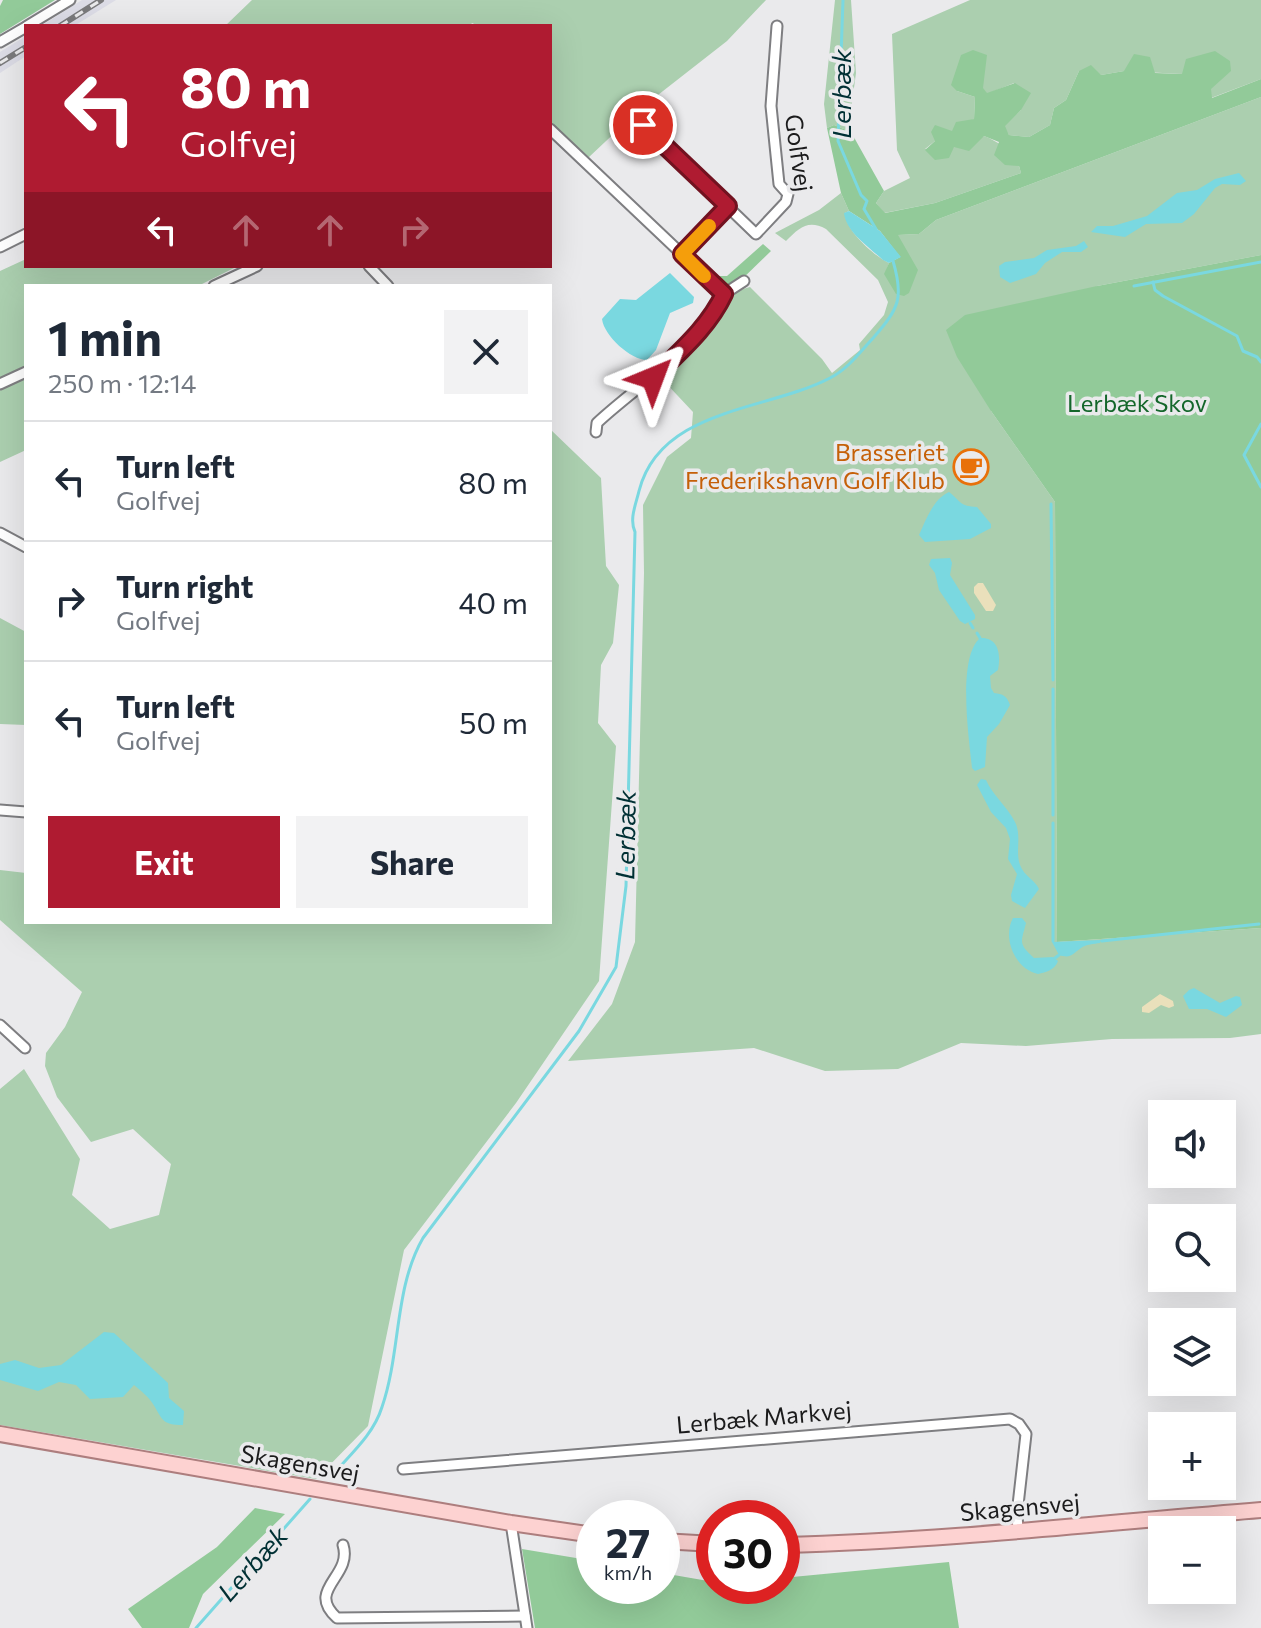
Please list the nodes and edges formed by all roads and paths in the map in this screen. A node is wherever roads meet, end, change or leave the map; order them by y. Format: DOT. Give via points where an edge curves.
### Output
graph roads {
  1 [pos="70,0"];
  2 [pos="29,24"];
  3 [pos="777,26"];
  4 [pos="24,27"];
  5 [pos="0,42"];
  6 [pos="643,125"];
  7 [pos="552,131"];
  8 [pos="728,206"];
  9 [pos="24,235"];
  10 [pos="0,247"];
  11 [pos="682,254"];
  12 [pos="253,268"];
  13 [pos="371,268"];
  14 [pos="744,281"];
  15 [pos="218,284"];
  16 [pos="386,284"];
  17 [pos="724,294"];
  18 [pos="24,373"];
  19 [pos="0,384"];
  20 [pos="596,432"];
  21 [pos="0,533"];
  22 [pos="24,546"];
  23 [pos="0,810"];
  24 [pos="24,812"];
  25 [pos="0,1025"];
  26 [pos="25,1048"];
  27 [pos="0,1434"];
  28 [pos="403,1469"];
  29 [pos="1261,1510"];
  30 [pos="511,1523"];
  31 [pos="1018,1531"];
  32 [pos="576,1532"];
  33 [pos="800,1544"];
  34 [pos="343,1545"];
  35 [pos="525,1616"];
  36 [pos="527,1628"];
  1 -- 2 [label="street"];
  3 -- 8 [label="street, Golfvej" via="771,106 779,184 788,194 786,202 756,234"];
  4 -- 5 [label="street"];
  6 -- 8 [label="street, Golfvej"];
  7 -- 11 [label="street"];
  8 -- 11 [label="street"];
  9 -- 10 [label="street"];
  11 -- 17 [label="street"];
  12 -- 15 [label="street"];
  13 -- 16 [label="street"];
  14 -- 17 [label="street"];
  17 -- 20 [label="street" via="699,332 597,423"];
  18 -- 19 [label="street"];
  21 -- 22 [label="street"];
  23 -- 24 [label="street"];
  25 -- 26 [label="street"];
  27 -- 30 [label="main road, Skagensvej"];
  28 -- 31 [label="street, Lerbæk Markvej" via="1010,1419 1026,1434"];
  29 -- 31 [label="main road, Skagensvej"];
  30 -- 32 [label="main road, Skagensvej"];
  30 -- 35 [label="street"];
  31 -- 33 [label="main road, Skagensvej"];
  34 -- 35 [label="street" via="341,1569 325,1598 337,1618"];
  35 -- 36 [label="street"];
}
